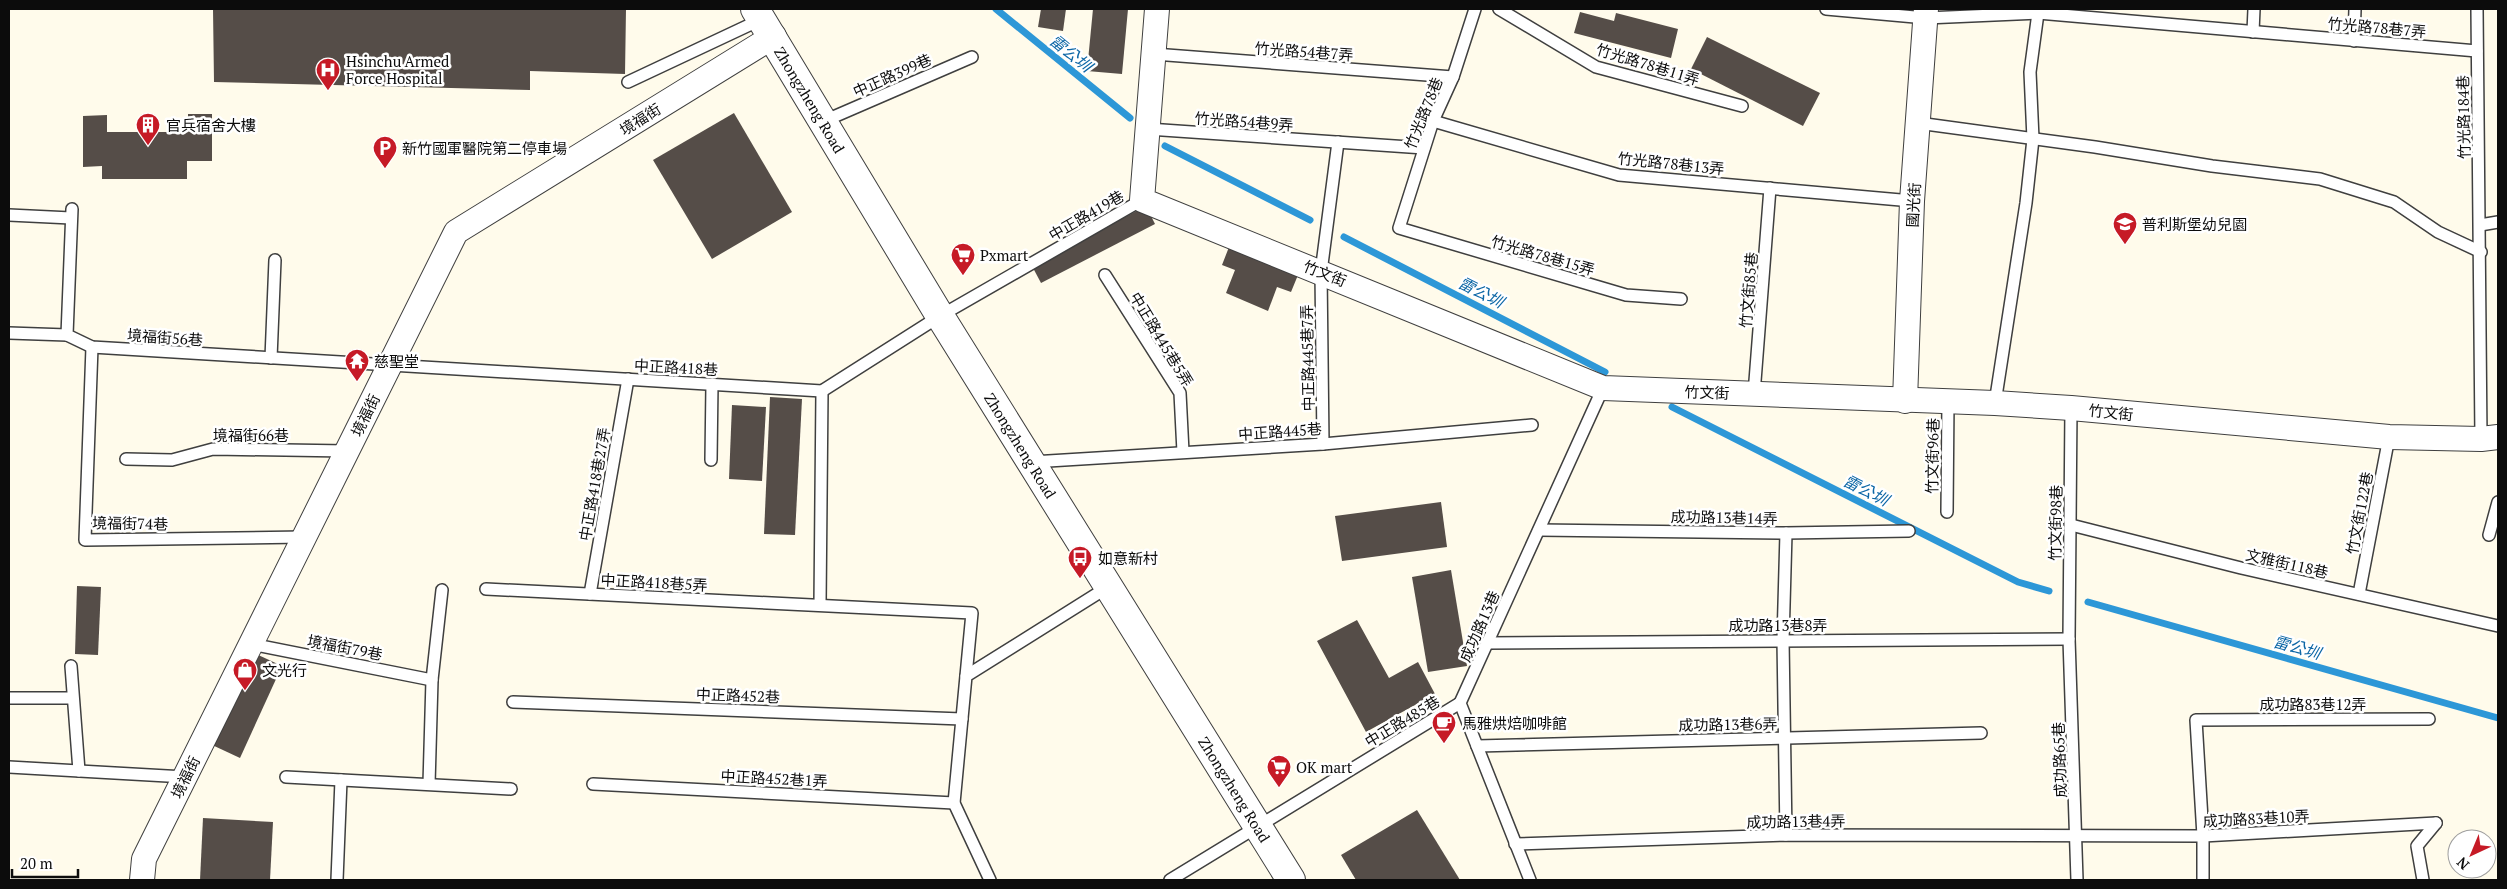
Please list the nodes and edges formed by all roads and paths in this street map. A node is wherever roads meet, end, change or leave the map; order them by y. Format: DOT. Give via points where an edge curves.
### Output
graph roads {
  1 [pos="1475,9"];
  2 [pos="1499,9"];
  3 [pos="1826,9"];
  4 [pos="2254,9"];
  5 [pos="2355,9"];
  6 [pos="2477,9"];
  7 [pos="1159,11"];
  8 [pos="1926,13"];
  9 [pos="2038,13"];
  10 [pos="764,21"];
  11 [pos="2253,32"];
  12 [pos="2354,40"];
  13 [pos="2477,51"];
  14 [pos="1154,54"];
  15 [pos="972,57"];
  16 [pos="1453,77"];
  17 [pos="628,82"];
  18 [pos="1742,106"];
  19 [pos="824,121"];
  20 [pos="1433,121"];
  21 [pos="1918,123"];
  22 [pos="1148,129"];
  23 [pos="2033,139"];
  24 [pos="1338,142"];
  25 [pos="1424,148"];
  26 [pos="1770,188"];
  27 [pos="1142,200"];
  28 [pos="1912,201"];
  29 [pos="9,215"];
  30 [pos="2498,222"];
  31 [pos="2480,225"];
  32 [pos="1398,228"];
  33 [pos="2481,252"];
  34 [pos="275,260"];
  35 [pos="1321,272"];
  36 [pos="1106,276"];
  37 [pos="1682,299"];
  38 [pos="940,316"];
  39 [pos="9,333"];
  40 [pos="67,335"];
  41 [pos="92,347"];
  42 [pos="272,358"];
  43 [pos="389,366"];
  44 [pos="628,379"];
  45 [pos="712,384"];
  46 [pos="1603,388"];
  47 [pos="822,391"];
  48 [pos="1754,394"];
  49 [pos="1948,400"];
  50 [pos="1905,401"];
  51 [pos="1994,403"];
  52 [pos="2071,408"];
  53 [pos="1532,424"];
  54 [pos="2389,437"];
  55 [pos="2490,438"];
  56 [pos="1323,444"];
  57 [pos="347,451"];
  58 [pos="1183,452"];
  59 [pos="126,459"];
  60 [pos="711,460"];
  61 [pos="1031,462"];
  62 [pos="2498,508"];
  63 [pos="1947,512"];
  64 [pos="2071,524"];
  65 [pos="1539,530"];
  66 [pos="1909,531"];
  67 [pos="1786,533"];
  68 [pos="2489,535"];
  69 [pos="304,537"];
  70 [pos="1108,587"];
  71 [pos="486,589"];
  72 [pos="442,590"];
  73 [pos="590,594"];
  74 [pos="2359,594"];
  75 [pos="820,605"];
  76 [pos="2498,626"];
  77 [pos="2069,639"];
  78 [pos="1783,640"];
  79 [pos="1487,643"];
  80 [pos="251,644"];
  81 [pos="71,666"];
  82 [pos="966,676"];
  83 [pos="432,680"];
  84 [pos="9,698"];
  85 [pos="72,698"];
  86 [pos="513,702"];
  87 [pos="1460,703"];
  88 [pos="962,719"];
  89 [pos="2430,719"];
  90 [pos="1980,733"];
  91 [pos="1784,738"];
  92 [pos="1477,746"];
  93 [pos="9,767"];
  94 [pos="79,771"];
  95 [pos="185,777"];
  96 [pos="286,777"];
  97 [pos="341,780"];
  98 [pos="428,784"];
  99 [pos="593,784"];
  100 [pos="511,789"];
  101 [pos="954,803"];
  102 [pos="1258,826"];
  103 [pos="1786,835"];
  104 [pos="2077,836"];
  105 [pos="2203,836"];
  106 [pos="1516,844"];
  107 [pos="142,880"];
  108 [pos="337,880"];
  109 [pos="990,880"];
  110 [pos="1170,880"];
  111 [pos="1291,880"];
  112 [pos="1530,880"];
  113 [pos="2078,880"];
  114 [pos="2203,880"];
  115 [pos="2423,880"];
  1 -- 16 [label="lane, 竹光路78巷"];
  2 -- 18 [label="lane, 竹光路78巷11弄" via="1596,67"];
  3 -- 8 [label="lane, 竹光路78巷7弄"];
  4 -- 11 [label="lane"];
  5 -- 12 [label="lane"];
  6 -- 13 [label="lane, 竹光路184巷"];
  7 -- 14 [label="street"];
  8 -- 9 [label="lane, 竹光路78巷7弄"];
  8 -- 21 [label="street, 國光街"];
  9 -- 11 [label="lane, 竹光路78巷7弄"];
  9 -- 23 [label="lane" via="2030,72"];
  10 -- 17 [label="lane"];
  10 -- 19 [label="street, Zhongzheng Road"];
  10 -- 43 [label="street, 境福街" via="456,232"];
  11 -- 12 [label="lane, 竹光路78巷7弄"];
  12 -- 13 [label="lane, 竹光路78巷7弄"];
  13 -- 31 [label="lane, 竹光路184巷"];
  14 -- 16 [label="lane, 竹光路54巷7弄"];
  14 -- 22 [label="street"];
  15 -- 19 [label="lane, 中正路399巷"];
  16 -- 20 [label="lane, 竹光路78巷"];
  19 -- 38 [label="street, Zhongzheng Road"];
  20 -- 25 [label="lane, 竹光路78巷"];
  20 -- 26 [label="lane, 竹光路78巷13弄" via="1619,175"];
  21 -- 23 [label="lane"];
  21 -- 28 [label="street, 國光街"];
  22 -- 24 [label="lane, 竹光路54巷9弄"];
  22 -- 27 [label="street"];
  23 -- 33 [label="lane" via="2320,179 2394,202 2438,232"];
  23 -- 51 [label="lane" via="2026,204"];
  24 -- 25 [label="lane, 竹光路54巷9弄"];
  24 -- 35 [label="lane"];
  25 -- 32 [label="lane, 竹光路78巷"];
  26 -- 28 [label="lane, 竹光路78巷13弄"];
  26 -- 48 [label="lane, 竹文街85巷"];
  27 -- 35 [label="street, 竹文街"];
  27 -- 38 [label="lane, 中正路419巷"];
  28 -- 50 [label="street, 國光街"];
  29 -- 40 [label="lane" via="72,213"];
  30 -- 31 [label="lane"];
  31 -- 33 [label="lane, 竹光路184巷"];
  32 -- 37 [label="lane, 竹光路78巷15弄" via="1626,295"];
  33 -- 55 [label="lane, 竹光路184巷"];
  34 -- 42 [label="lane"];
  35 -- 46 [label="street, 竹文街"];
  35 -- 56 [label="lane, 中正路445巷7弄"];
  36 -- 58 [label="lane, 中正路445巷5弄" via="1180,393"];
  38 -- 47 [label="lane"];
  38 -- 61 [label="street, Zhongzheng Road"];
  39 -- 40 [label="lane"];
  40 -- 41 [label="lane, 境福街56巷"];
  41 -- 42 [label="lane, 境福街56巷"];
  41 -- 69 [label="lane, 境福街74巷" via="86,540"];
  42 -- 43 [label="lane, 境福街56巷"];
  43 -- 44 [label="lane, 中正路418巷"];
  43 -- 57 [label="street, 境福街"];
  44 -- 45 [label="lane, 中正路418巷"];
  44 -- 73 [label="lane, 中正路418巷27弄"];
  45 -- 47 [label="lane, 中正路418巷"];
  45 -- 60 [label="lane"];
  46 -- 48 [label="street, 竹文街"];
  46 -- 65 [label="lane, 成功路13巷"];
  47 -- 75 [label="lane"];
  48 -- 50 [label="street, 竹文街"];
  49 -- 50 [label="street, 竹文街"];
  49 -- 51 [label="street, 竹文街"];
  49 -- 63 [label="lane, 竹文街96巷"];
  51 -- 52 [label="street, 竹文街"];
  52 -- 54 [label="street, 竹文街"];
  52 -- 64 [label="lane, 竹文街98巷"];
  53 -- 56 [label="lane, 中正路445巷"];
  54 -- 55 [label="street, 竹文街"];
  54 -- 74 [label="lane, 竹文街122巷"];
  56 -- 58 [label="lane, 中正路445巷"];
  57 -- 59 [label="lane, 境福街66巷" via="213,449 172,460"];
  57 -- 69 [label="street, 境福街"];
  58 -- 61 [label="lane, 中正路445巷"];
  61 -- 70 [label="street, Zhongzheng Road"];
  62 -- 68 [label="lane"];
  64 -- 74 [label="lane, 文雅街118巷" via="2241,568"];
  64 -- 77 [label="lane, 竹文街98巷"];
  65 -- 67 [label="lane, 成功路13巷14弄"];
  65 -- 79 [label="lane, 成功路13巷"];
  66 -- 67 [label="lane, 成功路13巷14弄"];
  67 -- 78 [label="lane"];
  69 -- 80 [label="street, 境福街"];
  70 -- 82 [label="lane"];
  70 -- 102 [label="street, Zhongzheng Road"];
  71 -- 73 [label="lane, 中正路418巷5弄"];
  72 -- 83 [label="lane"];
  73 -- 75 [label="lane, 中正路418巷5弄"];
  74 -- 76 [label="lane, 文雅街118巷"];
  75 -- 82 [label="lane, 中正路418巷5弄" via="972,613"];
  77 -- 78 [label="lane, 成功路13巷8弄"];
  77 -- 104 [label="lane, 成功路65巷"];
  78 -- 79 [label="lane, 成功路13巷8弄"];
  78 -- 91 [label="lane"];
  79 -- 87 [label="lane, 成功路13巷"];
  80 -- 83 [label="lane, 境福街79巷"];
  80 -- 95 [label="street, 境福街"];
  81 -- 85 [label="lane"];
  82 -- 88 [label="lane"];
  83 -- 98 [label="lane"];
  84 -- 85 [label="lane"];
  85 -- 94 [label="lane"];
  86 -- 88 [label="lane, 中正路452巷"];
  87 -- 92 [label="lane"];
  87 -- 102 [label="lane, 中正路485巷"];
  88 -- 101 [label="lane"];
  89 -- 105 [label="lane, 成功路83巷12弄" via="2196,720"];
  90 -- 91 [label="lane, 成功路13巷6弄"];
  91 -- 92 [label="lane, 成功路13巷6弄"];
  91 -- 103 [label="lane"];
  92 -- 106 [label="lane"];
  93 -- 94 [label="lane"];
  94 -- 95 [label="lane"];
  95 -- 107 [label="street, 境福街" via="144,859"];
  96 -- 97 [label="lane"];
  97 -- 98 [label="lane"];
  97 -- 108 [label="lane"];
  98 -- 100 [label="lane"];
  99 -- 101 [label="lane, 中正路452巷1弄"];
  101 -- 109 [label="lane"];
  102 -- 110 [label="lane, 中正路485巷"];
  102 -- 111 [label="street, Zhongzheng Road"];
  103 -- 104 [label="lane, 成功路13巷4弄"];
  103 -- 106 [label="lane, 成功路13巷4弄"];
  104 -- 105 [label="lane, 成功路83巷10弄"];
  104 -- 113 [label="lane, 成功路65巷"];
  105 -- 114 [label="lane"];
  105 -- 115 [label="lane, 成功路83巷10弄" via="2436,823 2418,846"];
  106 -- 112 [label="lane"];
}
